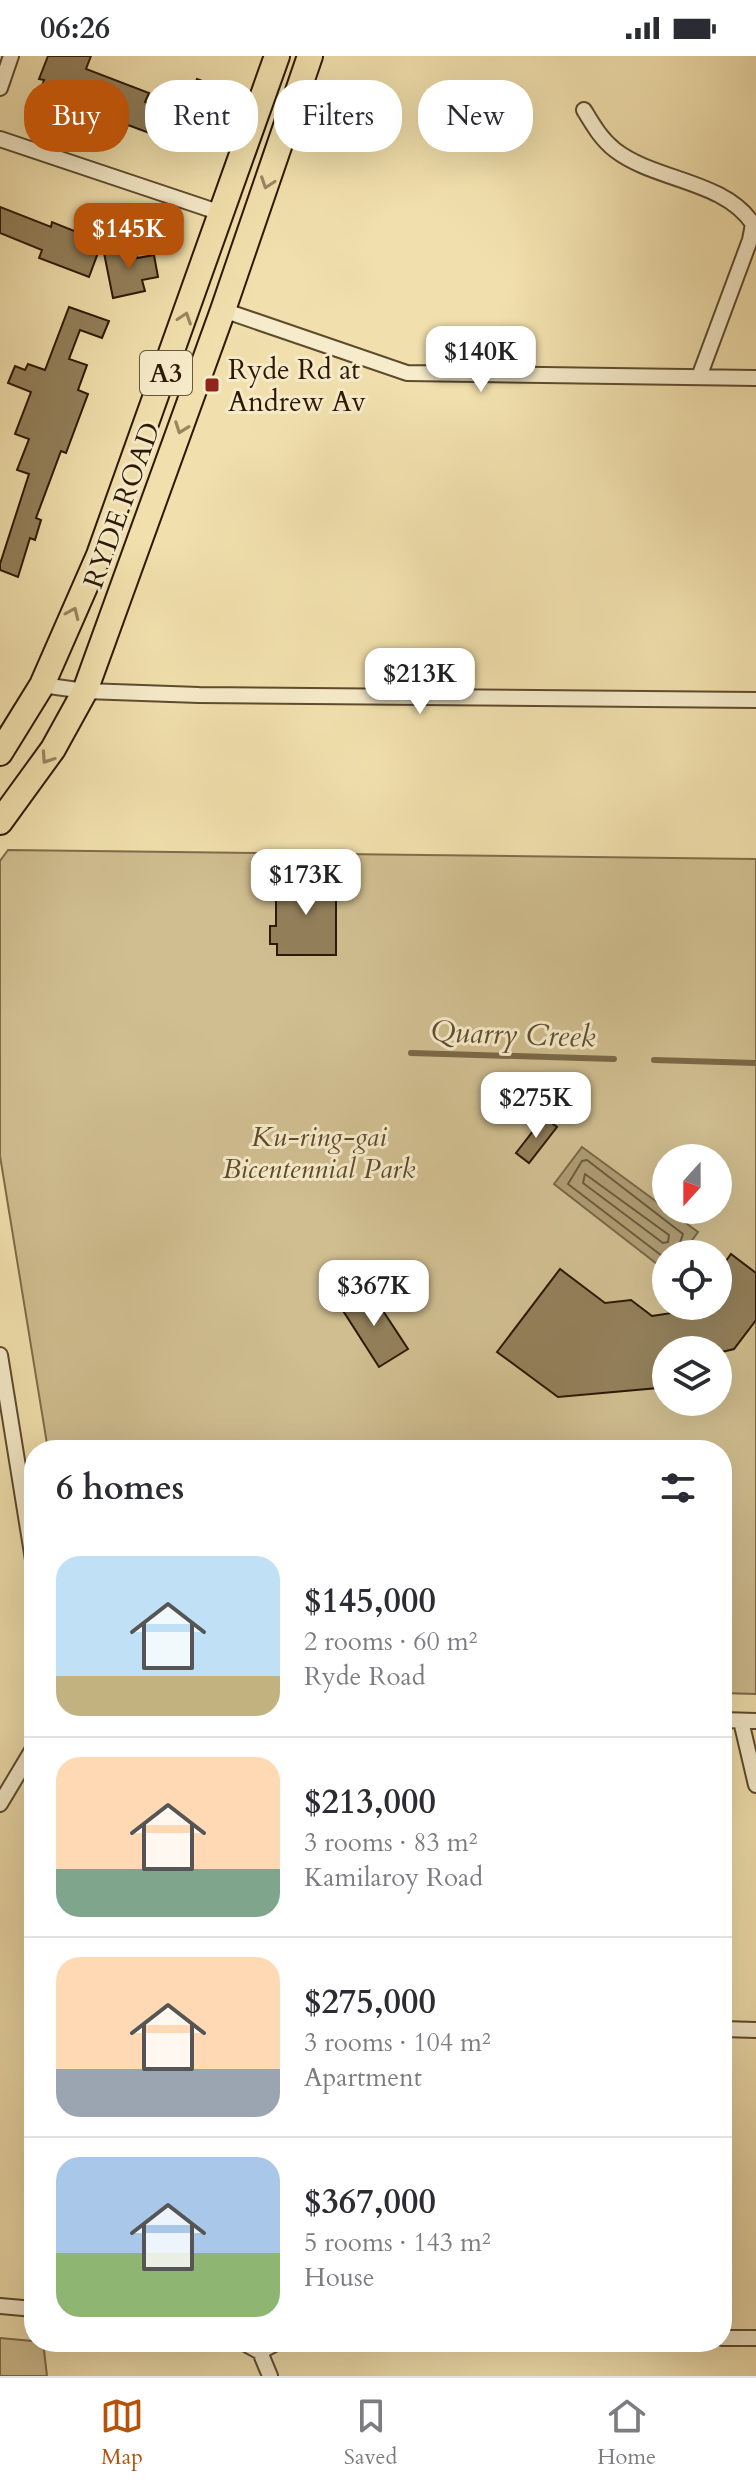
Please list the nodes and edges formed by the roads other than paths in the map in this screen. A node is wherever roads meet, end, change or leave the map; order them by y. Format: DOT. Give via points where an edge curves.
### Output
graph roads {
  1 [pos="11,56"];
  2 [pos="277,56"];
  3 [pos="310,56"];
  4 [pos="0,88"];
  5 [pos="584,110"];
  6 [pos="0,139"];
  7 [pos="221,213"];
  8 [pos="754,223"];
  9 [pos="223,310"];
  10 [pos="699,377"];
  11 [pos="756,378"];
  12 [pos="42,685"];
  13 [pos="85,691"];
  14 [pos="756,700"];
  15 [pos="0,753"];
  16 [pos="0,822"];
  17 [pos="0,1355"];
  18 [pos="24,1504"];
  19 [pos="748,1721"];
  20 [pos="24,1764"];
  21 [pos="756,1785"];
  22 [pos="0,1804"];
  23 [pos="732,2029"];
  24 [pos="756,2030"];
  25 [pos="0,2306"];
  26 [pos="24,2308"];
  27 [pos="732,2338"];
  28 [pos="756,2338"];
  29 [pos="260,2352"];
  30 [pos="270,2376"];
  1 -- 4 [label="street"];
  2 -- 7 [label="highway, RYDE ROAD / A3"];
  3 -- 9 [label="highway, RYDE ROAD / A3, one-way"];
  5 -- 8 [label="street" via="616,151 722,198 744,210"];
  6 -- 7 [label="street"];
  12 -- 7 [label="highway, RYDE ROAD / A3, one-way" via="104,540"];
  8 -- 10 [label="street"];
  9 -- 10 [label="street" via="407,373"];
  9 -- 13 [label="highway, RYDE ROAD / A3, one-way"];
  10 -- 11 [label="street"];
  12 -- 13 [label="street"];
  12 -- 15 [label="highway, RYDE ROAD / A3"];
  13 -- 14 [label="street"];
  13 -- 16 [label="highway, RYDE ROAD / A3, one-way" via="53,749"];
  17 -- 18 [label="street"];
  19 -- 21 [label="street"];
  20 -- 22 [label="street"];
  23 -- 24 [label="street"];
  25 -- 26 [label="street"];
  27 -- 28 [label="street"];
  29 -- 30 [label="street"];
}
